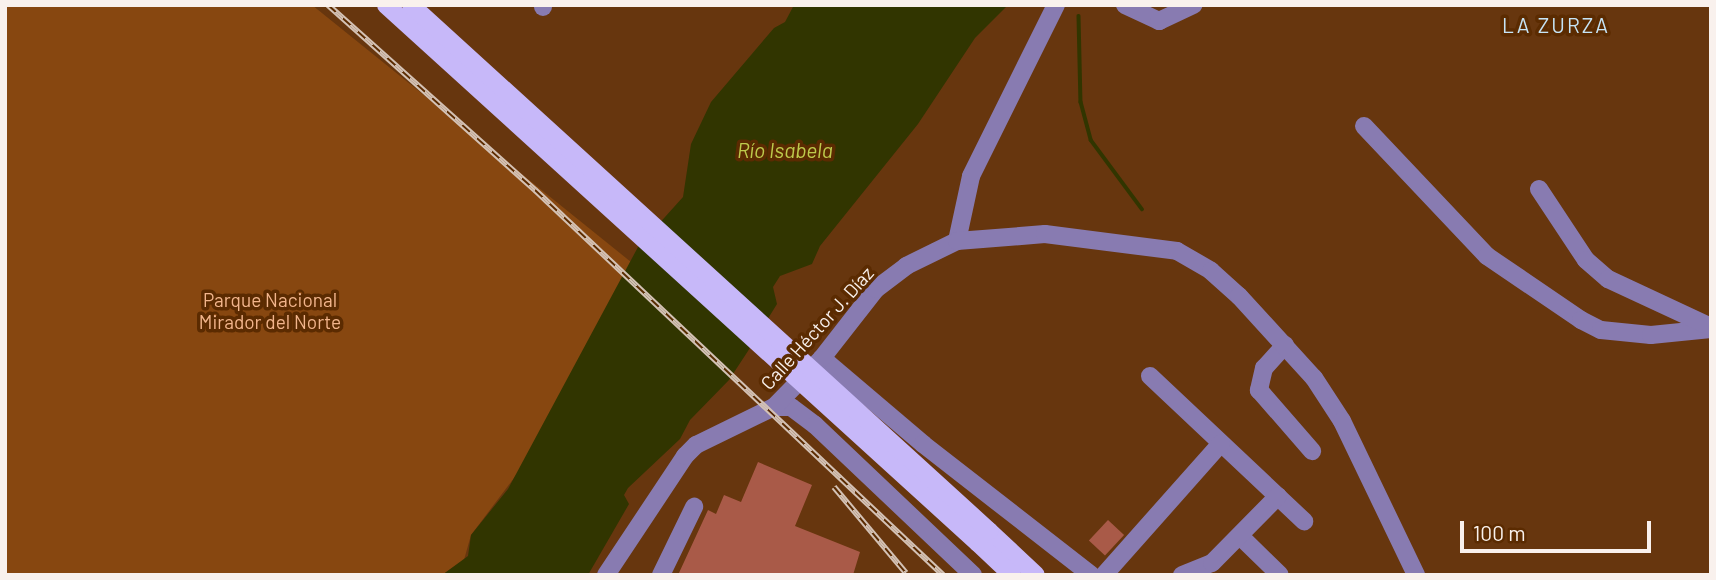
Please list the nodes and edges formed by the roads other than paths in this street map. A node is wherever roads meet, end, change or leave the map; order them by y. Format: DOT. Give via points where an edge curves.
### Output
graph roads {
  1 [pos="386,5"];
  2 [pos="411,5"];
  3 [pos="1056,5"];
  4 [pos="1125,5"];
  5 [pos="1194,5"];
  6 [pos="1364,126"];
  7 [pos="1539,189"];
  8 [pos="957,241"];
  9 [pos="1711,328"];
  10 [pos="1285,345"];
  11 [pos="822,358"];
  12 [pos="1150,376"];
  13 [pos="774,407"];
  14 [pos="1221,443"];
  15 [pos="1312,451"];
  16 [pos="1278,496"];
  17 [pos="694,507"];
  18 [pos="1304,521"];
  19 [pos="983,537"];
  20 [pos="1241,537"];
  21 [pos="606,575"];
  22 [pos="661,575"];
  23 [pos="973,575"];
  24 [pos="1012,575"];
  25 [pos="1036,575"];
  26 [pos="1091,575"];
  27 [pos="1104,575"];
  28 [pos="1182,575"];
  29 [pos="1280,575"];
  30 [pos="1416,575"];
  1 -- 19 [label="main road, bridge"];
  2 -- 19 [label="main road, bridge"];
  3 -- 8 [label="street" via="976,163"];
  4 -- 5 [label="street" via="1159,21"];
  6 -- 9 [label="street" via="1487,256 1581,320 1601,330 1651,335"];
  7 -- 9 [label="street" via="1586,260 1608,279"];
  8 -- 10 [label="street, Calle Héctor J. Díaz" via="1045,234 1177,251 1211,271"];
  8 -- 11 [label="street, Calle Héctor J. Díaz" via="906,266 876,289"];
  10 -- 15 [label="street" via="1264,368 1259,390"];
  10 -- 30 [label="street, Calle Héctor J. Díaz" via="1342,421"];
  11 -- 13 [label="street, Calle Héctor J. Díaz"];
  11 -- 26 [label="street" via="923,444"];
  12 -- 14 [label="street"];
  13 -- 21 [label="street, Calle Héctor J. Díaz" via="696,445"];
  13 -- 23 [label="street" via="791,407 815,425"];
  14 -- 16 [label="street"];
  14 -- 27 [label="street"];
  16 -- 18 [label="street"];
  16 -- 20 [label="street"];
  17 -- 22 [label="street"];
  19 -- 24 [label="main road"];
  19 -- 25 [label="main road"];
  20 -- 28 [label="street" via="1212,563"];
  20 -- 29 [label="street"];
}
